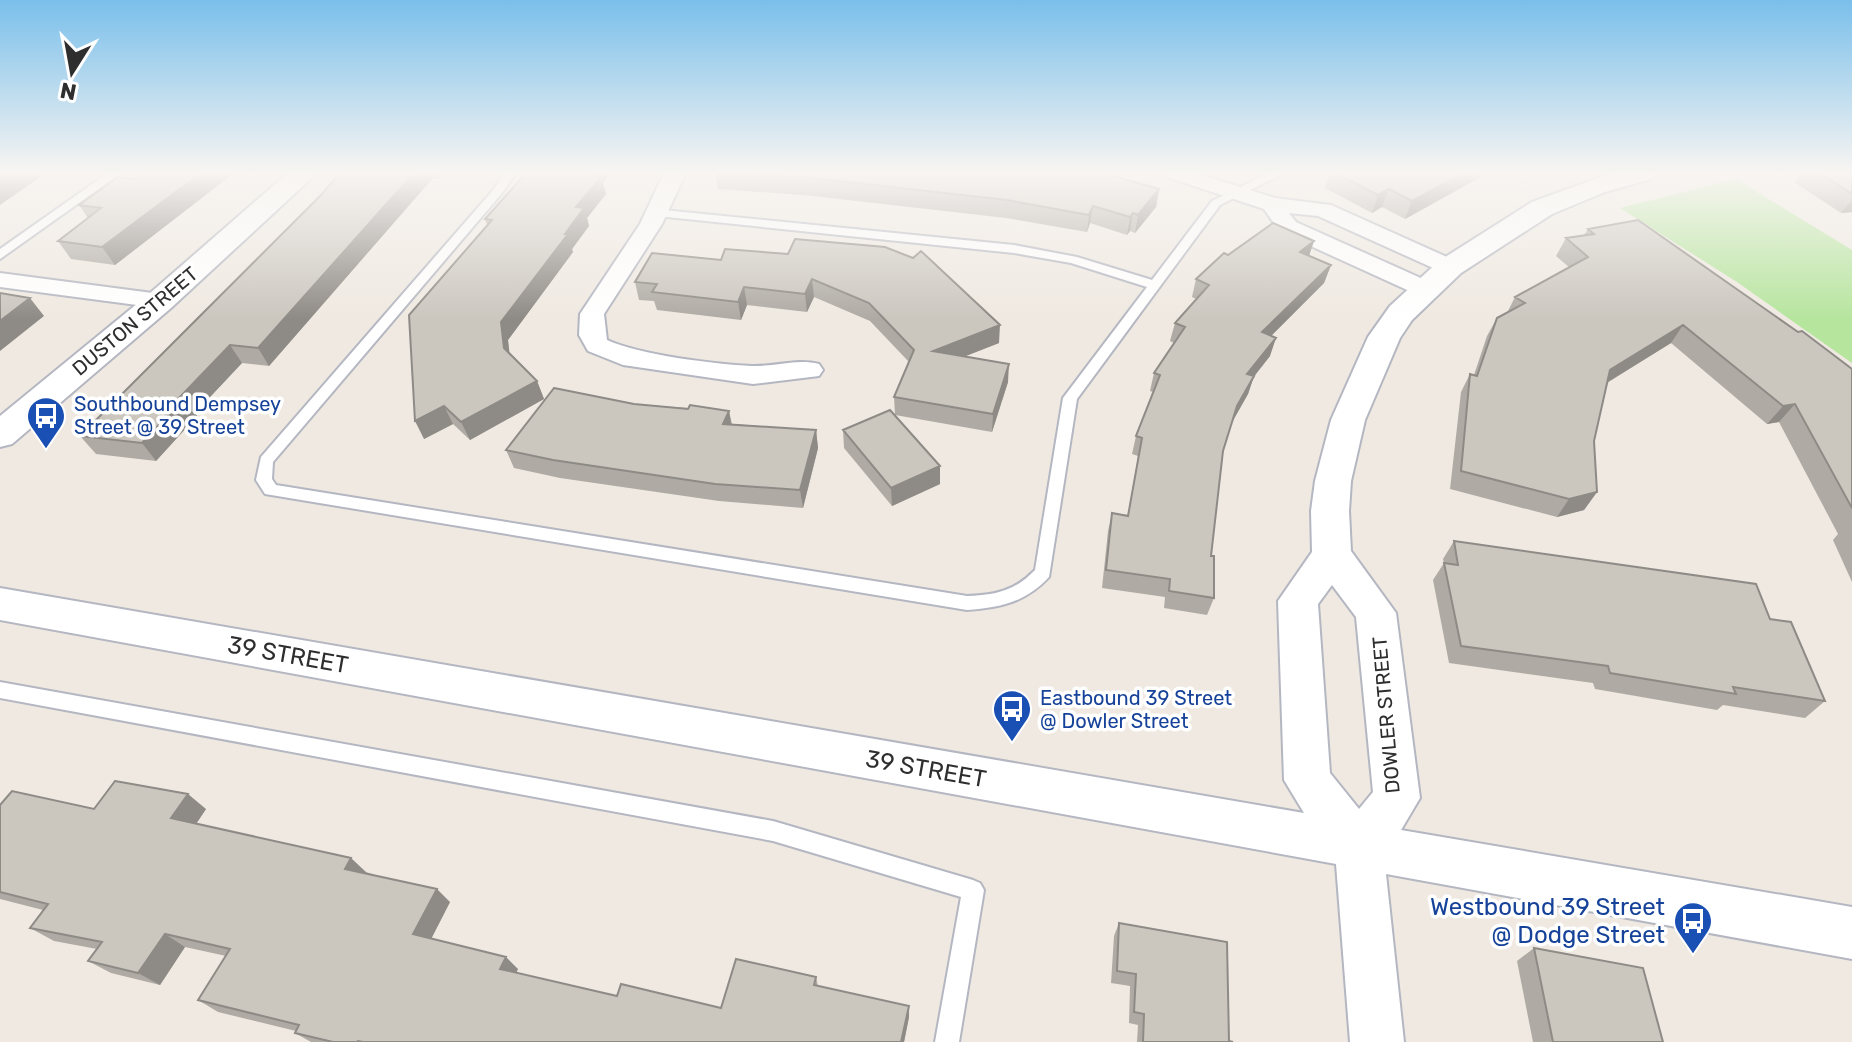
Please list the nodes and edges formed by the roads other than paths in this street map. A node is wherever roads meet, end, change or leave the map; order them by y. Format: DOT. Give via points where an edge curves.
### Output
graph roads {
  1 [pos="47,222"];
  2 [pos="249,222"];
  3 [pos="472,222"];
  4 [pos="651,222"];
  5 [pos="750,222"];
  6 [pos="1202,222"];
  7 [pos="1284,222"];
  8 [pos="1349,222"];
  9 [pos="1521,222"];
  10 [pos="0,255"];
  11 [pos="1450,267"];
  12 [pos="0,280"];
  13 [pos="1154,285"];
  14 [pos="1425,289"];
  15 [pos="160,301"];
  16 [pos="810,370"];
  17 [pos="0,435"];
  18 [pos="1332,555"];
  19 [pos="0,604"];
  20 [pos="0,690"];
  21 [pos="1359,846"];
  22 [pos="1852,933"];
  23 [pos="947,1042"];
  24 [pos="1377,1042"];
  1 -- 10 [label="lane"];
  2 -- 15 [label="street, DUSTON STREET"];
  3 -- 13 [label="lane" via="266,461 264,480 271,490 967,603 995,602 1026,591 1043,572 1070,398"];
  4 -- 16 [label="street" via="592,314 597,345 623,357 753,375"];
  5 -- 13 [label="lane" via="1014,249 1073,260"];
  6 -- 13 [label="lane"];
  7 -- 14 [label="street"];
  8 -- 11 [label="street"];
  9 -- 11 [label="street"];
  11 -- 14 [label="street"];
  12 -- 15 [label="street"];
  14 -- 18 [label="street" via="1384,337 1348,420 1333,481"];
  15 -- 17 [label="street, DUSTON STREET"];
  18 -- 21 [label="street, DOWLER STREET" via="1376,613 1397,798"];
  18 -- 21 [label="street" via="1298,601 1307,780"];
  19 -- 21 [label="street, 39 STREET"];
  20 -- 23 [label="lane" via="773,831 973,890"];
  21 -- 22 [label="street, 39 STREET"];
  21 -- 24 [label="street"];
}
